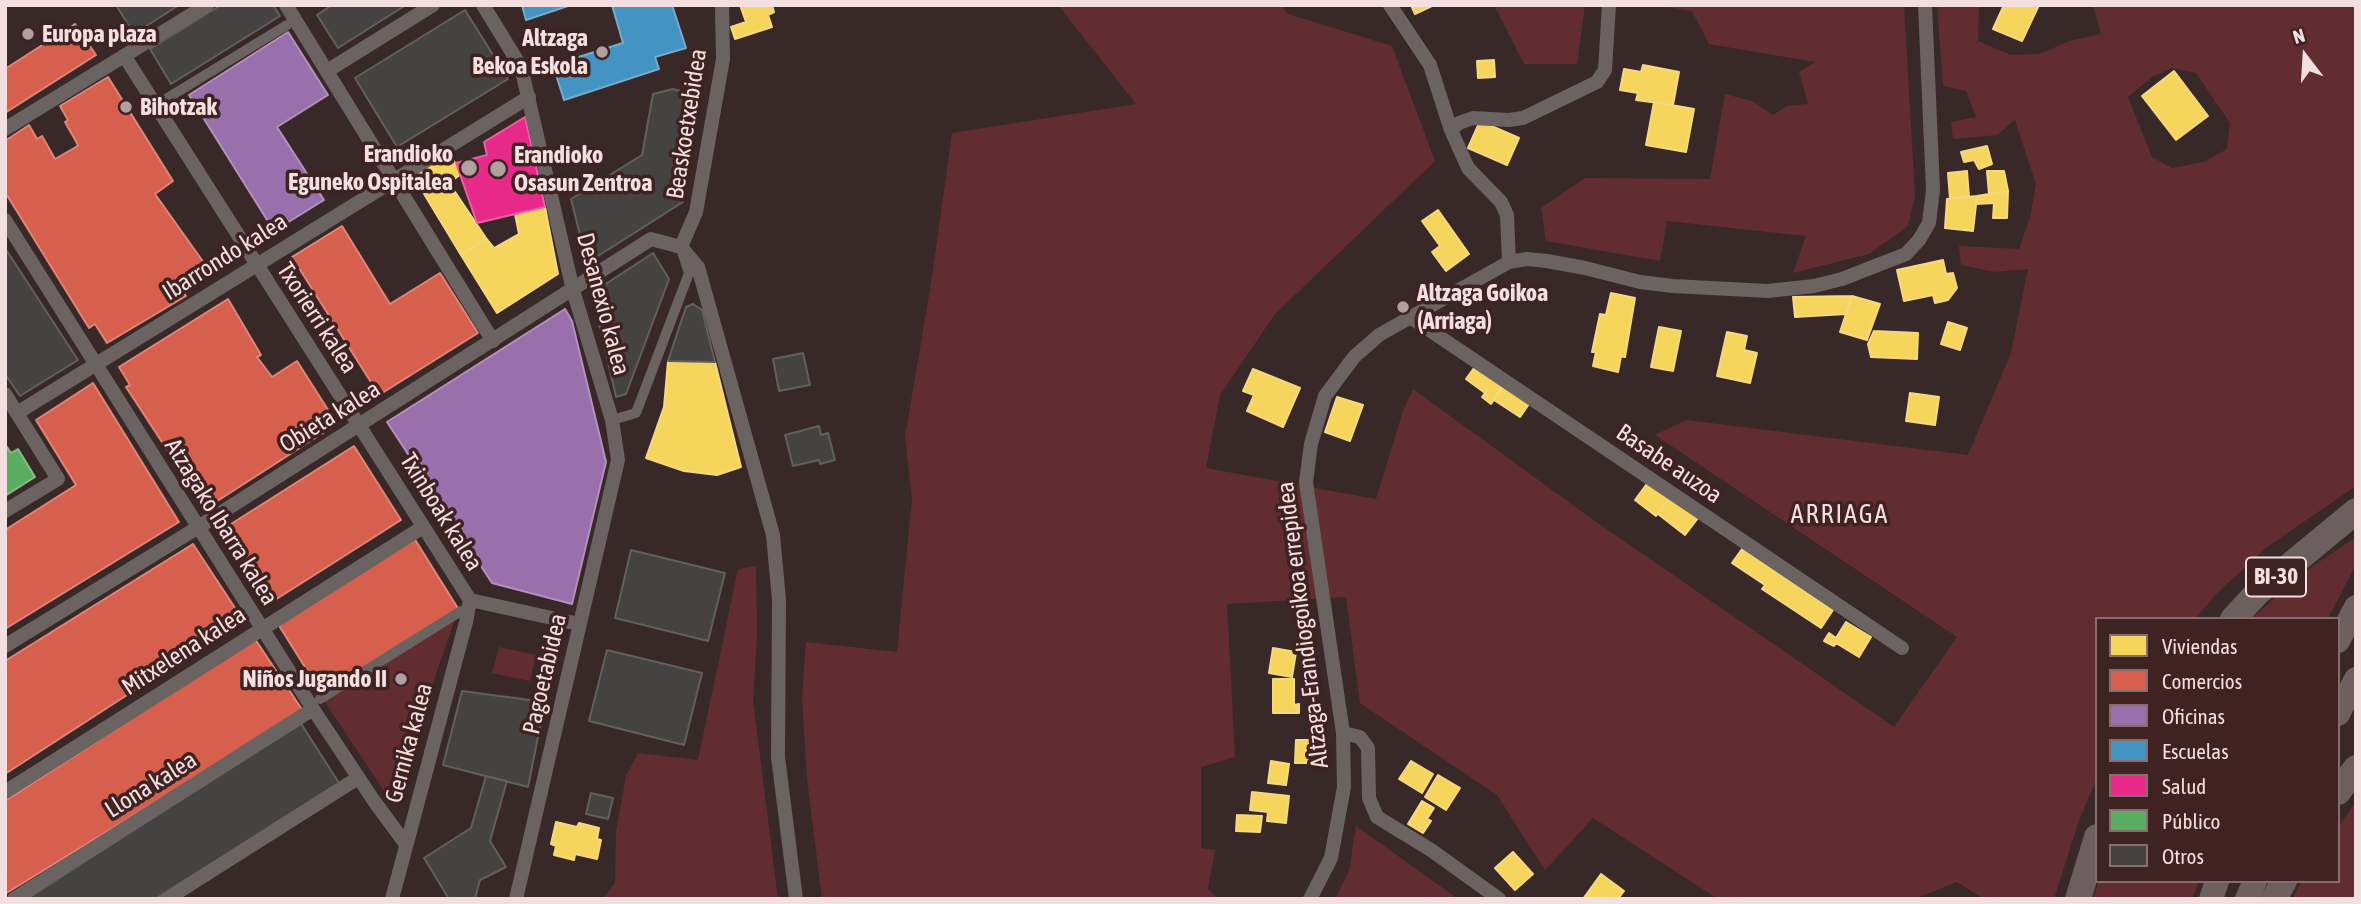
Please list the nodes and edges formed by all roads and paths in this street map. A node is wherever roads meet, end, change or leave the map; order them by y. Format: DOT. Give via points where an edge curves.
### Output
graph roads {
  1 [pos="207,5"];
  2 [pos="286,5"];
  3 [pos="433,5"];
  4 [pos="483,5"];
  5 [pos="722,5"];
  6 [pos="1390,5"];
  7 [pos="1609,5"];
  8 [pos="1925,5"];
  9 [pos="287,25"];
  10 [pos="125,57"];
  11 [pos="327,71"];
  12 [pos="529,97"];
  13 [pos="166,99"];
  14 [pos="5,130"];
  15 [pos="1451,130"];
  16 [pos="393,180"];
  17 [pos="5,219"];
  18 [pos="681,247"];
  19 [pos="1509,262"];
  20 [pos="256,265"];
  21 [pos="573,290"];
  22 [pos="1410,317"];
  23 [pos="493,341"];
  24 [pos="96,364"];
  25 [pos="5,394"];
  26 [pos="17,413"];
  27 [pos="612,420"];
  28 [pos="359,425"];
  29 [pos="618,460"];
  30 [pos="2356,511"];
  31 [pos="5,512"];
  32 [pos="423,527"];
  33 [pos="197,528"];
  34 [pos="466,605"];
  35 [pos="2356,607"];
  36 [pos="2235,617"];
  37 [pos="579,624"];
  38 [pos="261,628"];
  39 [pos="2340,637"];
  40 [pos="5,646"];
  41 [pos="1902,648"];
  42 [pos="2356,679"];
  43 [pos="316,704"];
  44 [pos="2340,710"];
  45 [pos="1343,733"];
  46 [pos="2356,768"];
  47 [pos="358,778"];
  48 [pos="2340,789"];
  49 [pos="5,792"];
  50 [pos="2356,793"];
  51 [pos="2340,812"];
  52 [pos="405,844"];
  53 [pos="2095,844"];
  54 [pos="2254,883"];
  55 [pos="2283,883"];
  56 [pos="14,899"];
  57 [pos="167,899"];
  58 [pos="392,899"];
  59 [pos="516,899"];
  60 [pos="796,899"];
  61 [pos="1310,899"];
  62 [pos="1499,899"];
  63 [pos="2078,899"];
  64 [pos="2247,899"];
  65 [pos="2274,899"];
  1 -- 10 [label="street"];
  2 -- 11 [label="street"];
  3 -- 11 [label="street"];
  4 -- 12 [label="street, Desanexio kalea" via="521,66"];
  5 -- 18 [label="street, Beaskoetxebidea" via="721,72 696,212"];
  6 -- 15 [label="street" via="1430,65"];
  7 -- 15 [label="street" via="1605,70 1597,82 1523,118 1473,118"];
  8 -- 19 [label="street, Altzaga-Erandiogoikoa errepidea" via="1933,190 1929,223 1906,254 1842,279 1768,291 1673,286 1547,261"];
  9 -- 13 [label="street"];
  10 -- 14 [label="street"];
  10 -- 20 [label="street, Txorierri kalea"];
  11 -- 16 [label="street"];
  12 -- 16 [label="street, Ibarrondo kalea"];
  12 -- 21 [label="street, Desanexio kalea"];
  15 -- 19 [label="street" via="1468,168 1501,202 1507,215"];
  16 -- 20 [label="street, Ibarrondo kalea"];
  16 -- 23 [label="street"];
  17 -- 24 [label="street, Atzagako Ibarra kalea"];
  18 -- 21 [label="street, Obieta kalea" via="651,239"];
  18 -- 27 [label="street" via="689,273 636,413"];
  18 -- 60 [label="street" via="698,267 773,535 779,600 778,757"];
  19 -- 22 [label="street, Altzaga-Erandiogoikoa errepidea"];
  20 -- 24 [label="street, Ibarrondo kalea"];
  20 -- 28 [label="street, Txorierri kalea"];
  21 -- 23 [label="street, Obieta kalea"];
  21 -- 27 [label="street, Desanexio kalea"];
  22 -- 41 [label="street, Basabe auzoa"];
  22 -- 45 [label="street, Altzaga-Erandiogoikoa errepidea" via="1354,357 1325,396 1311,444 1306,482"];
  23 -- 28 [label="street, Obieta kalea"];
  24 -- 26 [label="street, Ibarrondo kalea"];
  24 -- 33 [label="street, Atzagako Ibarra kalea"];
  25 -- 26 [label="street"];
  26 -- 31 [label="street" via="58,479"];
  27 -- 29 [label="street, Desanexio kalea"];
  28 -- 32 [label="street, Txinboak kalea"];
  28 -- 33 [label="street, Obieta kalea"];
  29 -- 37 [label="street, Pagoetabidea"];
  30 -- 36 [label="highway, BI-30" via="2258,592"];
  32 -- 34 [label="street, Txinboak kalea"];
  32 -- 38 [label="street, Mitxelena kalea"];
  33 -- 38 [label="street, Atzagako Ibarra kalea"];
  33 -- 40 [label="street, Obieta kalea"];
  34 -- 37 [label="street, Txinboak kalea"];
  34 -- 43 [label="street"];
  34 -- 52 [label="street, Gernika kalea" via="466,622"];
  35 -- 39 [label="highway"];
  37 -- 59 [label="street, Pagoetabidea"];
  38 -- 43 [label="street, Atzagako Ibarra kalea"];
  38 -- 49 [label="street, Mitxelena kalea"];
  42 -- 44 [label="highway"];
  43 -- 47 [label="street, Atzagako Ibarra kalea"];
  43 -- 56 [label="street, Llona kalea"];
  45 -- 61 [label="street, Altzaga-Erandiogoikoa errepidea" via="1344,787 1331,858"];
  45 -- 62 [label="street" via="1360,737 1368,748 1370,804 1377,817"];
  46 -- 48 [label="highway"];
  47 -- 52 [label="street, Atzagako Ibarra kalea"];
  47 -- 57 [label="street"];
  50 -- 51 [label="highway"];
  52 -- 58 [label="street, Gernika kalea"];
  53 -- 63 [label="highway"];
  54 -- 64 [label="highway"];
  55 -- 65 [label="highway"];
}
